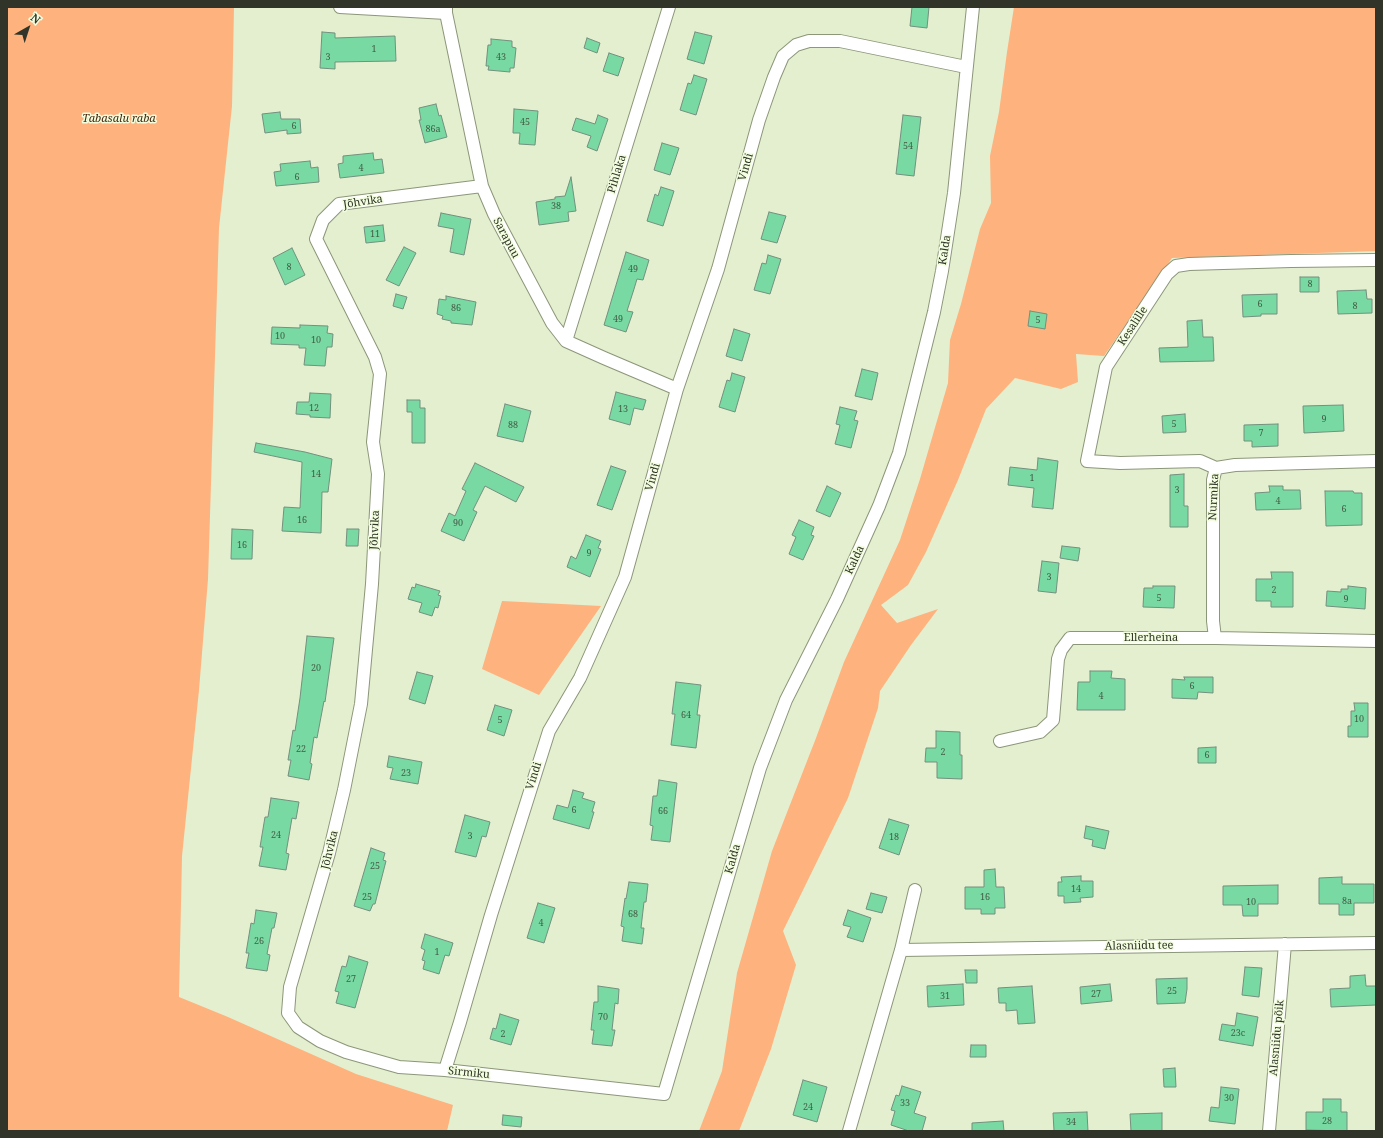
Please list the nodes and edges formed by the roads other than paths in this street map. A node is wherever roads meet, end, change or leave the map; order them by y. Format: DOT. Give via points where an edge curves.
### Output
graph roads {
  1 [pos="340,7"];
  2 [pos="669,7"];
  3 [pos="973,7"];
  4 [pos="446,10"];
  5 [pos="966,67"];
  6 [pos="482,186"];
  7 [pos="1376,260"];
  8 [pos="566,341"];
  9 [pos="676,389"];
  10 [pos="1376,461"];
  11 [pos="1216,468"];
  12 [pos="1215,638"];
  13 [pos="1376,641"];
  14 [pos="1000,741"];
  15 [pos="916,890"];
  16 [pos="1376,943"];
  17 [pos="1285,944"];
  18 [pos="902,950"];
  19 [pos="288,1013"];
  20 [pos="445,1070"];
  21 [pos="664,1094"];
  22 [pos="849,1131"];
  23 [pos="1269,1131"];
  1 -- 4 [label="street"];
  2 -- 8 [label="street, Pihlaka"];
  3 -- 5 [label="street, Kalda"];
  4 -- 6 [label="street, Sarapuu"];
  5 -- 9 [label="street, Vindi" via="840,41 809,41 796,45 783,56 759,120 718,270"];
  5 -- 21 [label="street, Kalda" via="954,193 934,312 899,453 879,506 837,599 786,700 760,768"];
  6 -- 8 [label="street, Sarapuu" via="494,214 552,323"];
  6 -- 19 [label="street, Jõhvika" via="339,204 323,220 316,239 375,357 380,374 373,442 378,474 372,584 361,704 329,852 290,987"];
  7 -- 11 [label="street, Kesalille" via="1190,264 1176,266 1167,274 1106,366 1087,461 1200,461"];
  8 -- 9 [label="street, Sarapuu"];
  9 -- 20 [label="street, Vindi" via="625,577 580,678 549,732"];
  10 -- 11 [label="street, Nurmika" via="1235,465"];
  11 -- 12 [label="street, Nurmika" via="1213,488"];
  12 -- 13 [label="street, Ellerheina"];
  12 -- 14 [label="street, Ellerheina" via="1070,638 1058,659 1053,720 1040,732"];
  15 -- 18 [label="street"];
  16 -- 17 [label="street, Alasniidu tee"];
  17 -- 18 [label="street, Alasniidu tee"];
  17 -- 23 [label="street, Alasniidu põik"];
  18 -- 22 [label="street"];
  19 -- 20 [label="street, Sirmiku" via="298,1027 320,1041 346,1052 399,1067"];
  20 -- 21 [label="street, Sirmiku"];
}
